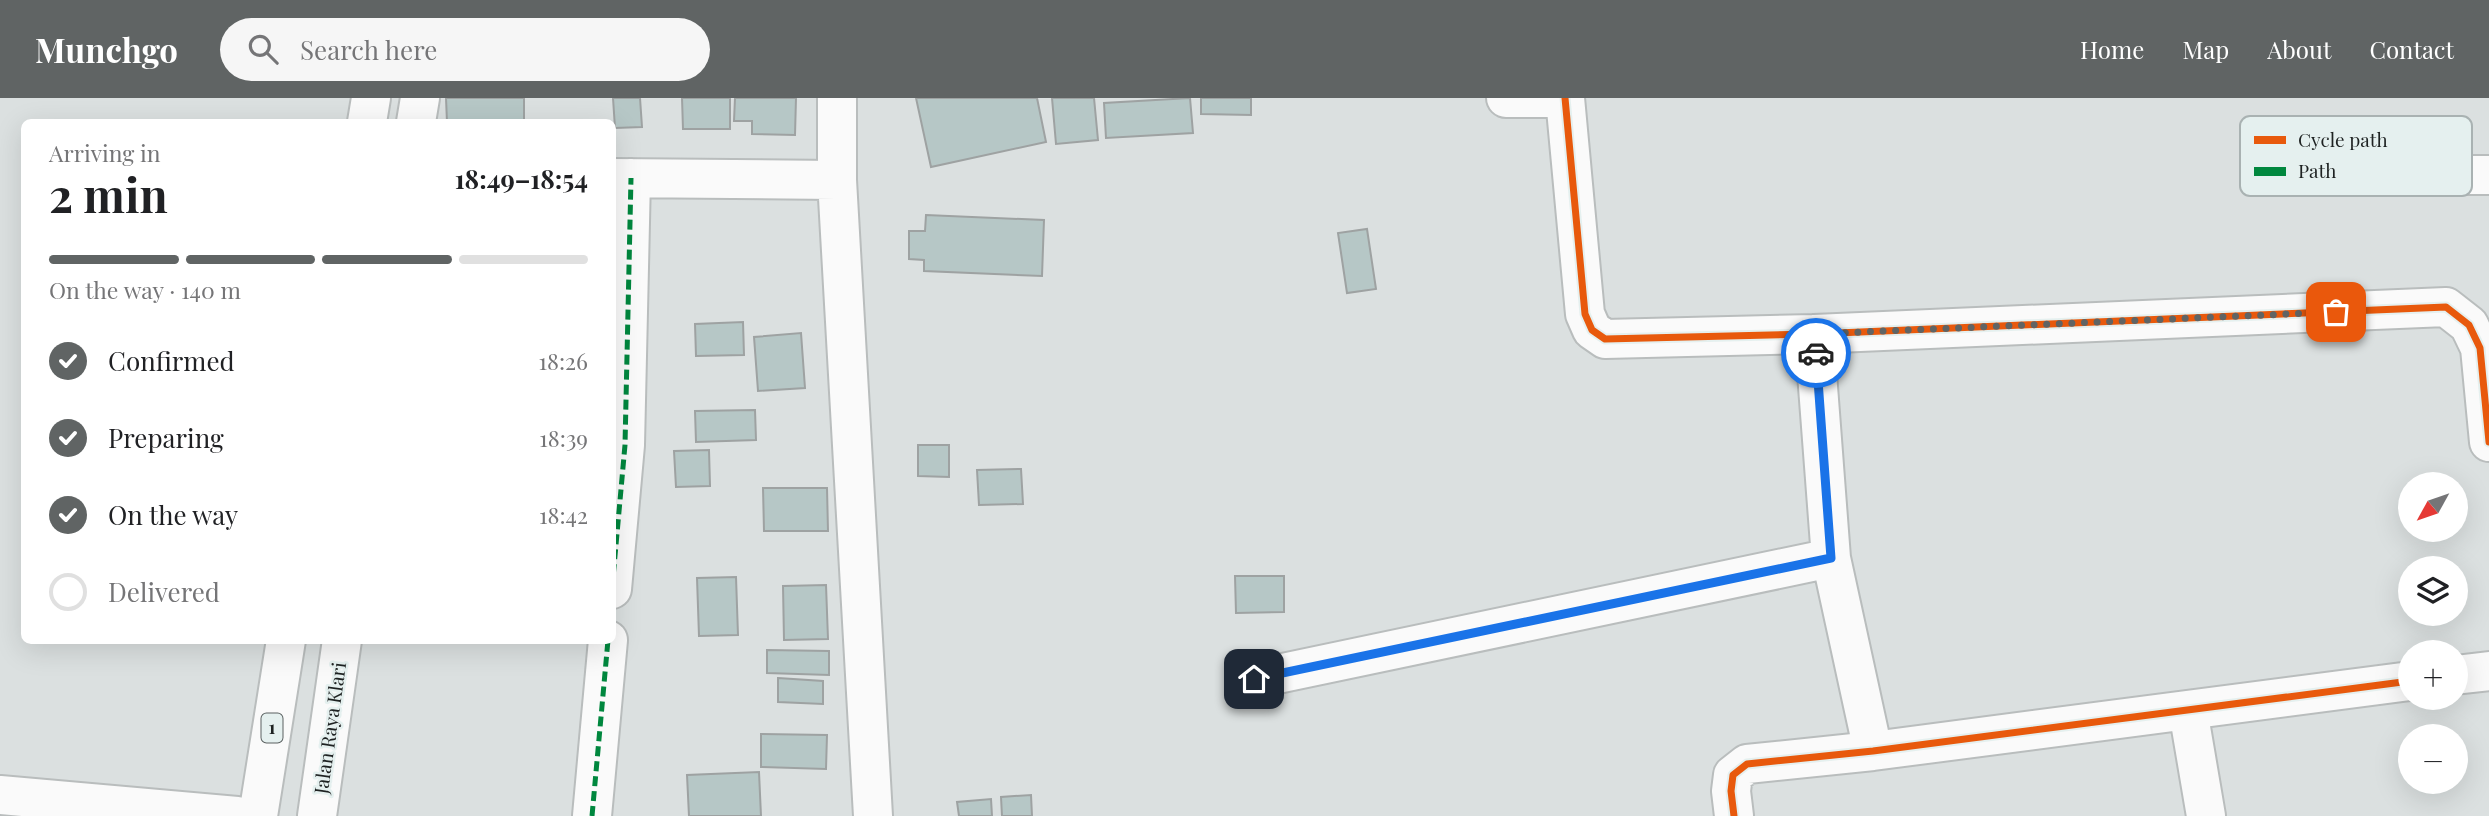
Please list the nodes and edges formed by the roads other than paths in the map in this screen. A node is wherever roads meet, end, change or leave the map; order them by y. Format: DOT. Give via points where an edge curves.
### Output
graph roads {
  1 [pos="371,98"];
  2 [pos="420,98"];
  3 [pos="837,98"];
  4 [pos="1506,98"];
  5 [pos="1565,98"];
  6 [pos="368,119"];
  7 [pos="416,119"];
  8 [pos="622,178"];
  9 [pos="837,180"];
  10 [pos="1814,334"];
  11 [pos="2489,442"];
  12 [pos="616,545"];
  13 [pos="1831,558"];
  14 [pos="285,644"];
  15 [pos="341,644"];
  16 [pos="608,644"];
  17 [pos="2489,671"];
  18 [pos="2468,673"];
  19 [pos="1254,679"];
  20 [pos="2398,683"];
  21 [pos="2188,710"];
  22 [pos="1873,751"];
  23 [pos="0,795"];
  24 [pos="237,816"];
  25 [pos="258,816"];
  26 [pos="317,816"];
  27 [pos="592,816"];
  28 [pos="873,816"];
  29 [pos="1734,816"];
  30 [pos="2206,816"];
  1 -- 6 [label="main road"];
  2 -- 7 [label="main road"];
  3 -- 9 [label="main road"];
  4 -- 5 [label="main road"];
  5 -- 10 [label="main road" via="1585,314 1592,330 1605,339"];
  8 -- 9 [label="main road"];
  8 -- 12 [label="main road" via="625,445"];
  9 -- 28 [label="main road"];
  10 -- 11 [label="main road" via="2446,307 2469,325 2480,348"];
  10 -- 13 [label="main road"];
  13 -- 19 [label="main road"];
  13 -- 22 [label="main road"];
  14 -- 25 [label="main road, 1"];
  15 -- 26 [label="main road, Jalan Raya Klari"];
  16 -- 27 [label="main road"];
  17 -- 18 [label="main road"];
  20 -- 21 [label="main road"];
  21 -- 22 [label="main road"];
  21 -- 30 [label="main road"];
  22 -- 29 [label="main road" via="1747,764 1733,775"];
  23 -- 24 [label="main road"];
}
